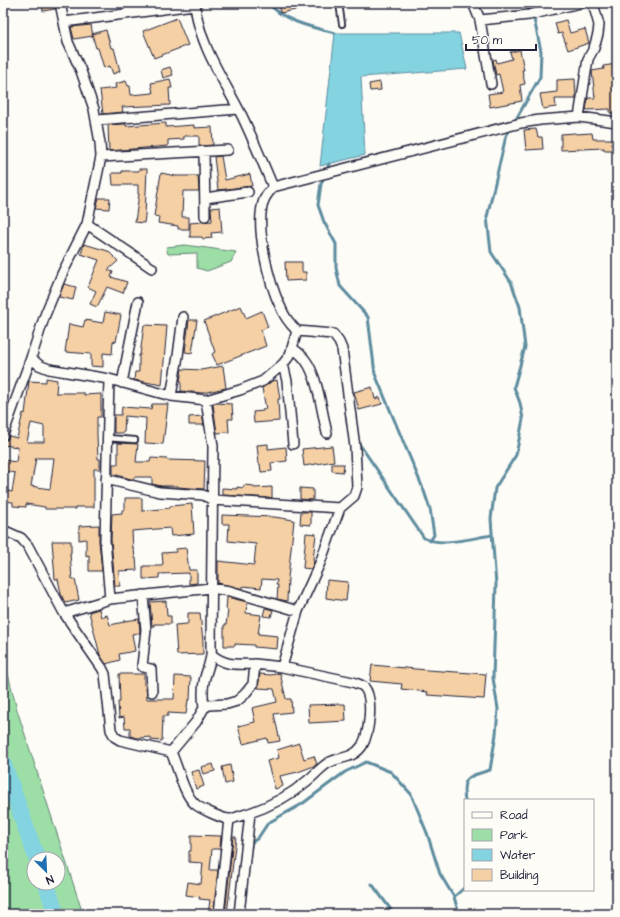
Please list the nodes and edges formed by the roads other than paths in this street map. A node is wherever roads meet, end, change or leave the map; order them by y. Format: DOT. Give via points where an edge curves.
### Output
graph roads {
  1 [pos="60,3"];
  2 [pos="129,3"];
  3 [pos="339,3"];
  4 [pos="473,3"];
  5 [pos="580,3"];
  6 [pos="593,3"];
  7 [pos="194,4"];
  8 [pos="130,13"];
  9 [pos="480,20"];
  10 [pos="64,22"];
  11 [pos="342,24"];
  12 [pos="491,84"];
  13 [pos="238,109"];
  14 [pos="579,117"];
  15 [pos="97,120"];
  16 [pos="617,122"];
  17 [pos="228,150"];
  18 [pos="204,152"];
  19 [pos="101,157"];
  20 [pos="273,187"];
  21 [pos="248,192"];
  22 [pos="205,198"];
  23 [pos="205,216"];
  24 [pos="87,224"];
  25 [pos="152,268"];
  26 [pos="138,302"];
  27 [pos="182,317"];
  28 [pos="296,331"];
  29 [pos="292,348"];
  30 [pos="31,358"];
  31 [pos="283,364"];
  32 [pos="109,380"];
  33 [pos="122,383"];
  34 [pos="171,396"];
  35 [pos="206,400"];
  36 [pos="327,433"];
  37 [pos="3,435"];
  38 [pos="107,438"];
  39 [pos="135,440"];
  40 [pos="293,444"];
  41 [pos="106,479"];
  42 [pos="212,500"];
  43 [pos="340,508"];
  44 [pos="3,530"];
  45 [pos="211,588"];
  46 [pos="144,595"];
  47 [pos="110,599"];
  48 [pos="298,611"];
  49 [pos="64,613"];
  50 [pos="212,655"];
  51 [pos="255,664"];
  52 [pos="282,667"];
  53 [pos="152,692"];
  54 [pos="204,708"];
  55 [pos="171,752"];
  56 [pos="250,813"];
  57 [pos="229,820"];
  58 [pos="219,914"];
  59 [pos="239,914"];
  1 -- 10 [label="street"];
  2 -- 8 [label="street"];
  3 -- 11 [label="lane"];
  4 -- 9 [label="street"];
  5 -- 9 [label="street" via="529,15"];
  6 -- 14 [label="street" via="599,26 594,48 588,59"];
  7 -- 8 [label="street"];
  7 -- 13 [label="street" via="204,43"];
  8 -- 10 [label="street"];
  9 -- 12 [label="street"];
  10 -- 15 [label="street" via="68,42 81,70"];
  13 -- 15 [label="street"];
  13 -- 20 [label="street"];
  14 -- 16 [label="street"];
  14 -- 20 [label="street" via="521,124"];
  15 -- 19 [label="street"];
  17 -- 18 [label="street"];
  18 -- 19 [label="street"];
  18 -- 22 [label="street"];
  19 -- 24 [label="street"];
  20 -- 28 [label="street" via="264,200 261,238 277,301"];
  21 -- 22 [label="street"];
  22 -- 23 [label="street"];
  24 -- 25 [label="street"];
  24 -- 30 [label="street" via="62,274"];
  26 -- 33 [label="street"];
  27 -- 34 [label="street"];
  28 -- 29 [label="street"];
  28 -- 43 [label="street" via="333,334 342,350 357,488 354,496"];
  29 -- 31 [label="street"];
  29 -- 36 [label="street" via="301,354 313,374"];
  30 -- 32 [label="street" via="39,365 50,369"];
  30 -- 37 [label="street"];
  31 -- 35 [label="street" via="263,381"];
  31 -- 40 [label="street"];
  32 -- 33 [label="street"];
  32 -- 38 [label="street"];
  33 -- 34 [label="street"];
  34 -- 35 [label="street"];
  35 -- 42 [label="street" via="213,446"];
  38 -- 39 [label="lane"];
  38 -- 41 [label="street"];
  41 -- 42 [label="street" via="160,492 203,496"];
  41 -- 47 [label="street" via="105,540"];
  42 -- 43 [label="street"];
  42 -- 45 [label="street"];
  43 -- 48 [label="street" via="320,564"];
  44 -- 49 [label="street" via="21,538 28,546"];
  45 -- 46 [label="street"];
  45 -- 48 [label="street"];
  45 -- 50 [label="street"];
  46 -- 47 [label="street"];
  46 -- 53 [label="street" via="146,630 142,666 151,669"];
  47 -- 49 [label="street"];
  48 -- 52 [label="street"];
  49 -- 55 [label="street" via="105,674 113,734 120,740"];
  50 -- 51 [label="street" via="229,664"];
  50 -- 54 [label="street" via="204,682"];
  51 -- 52 [label="street"];
  51 -- 54 [label="street" via="253,684 244,695 237,701"];
  52 -- 56 [label="street" via="362,685 369,696 368,728 362,745 355,753 327,764 284,798"];
  54 -- 55 [label="street"];
  55 -- 57 [label="street" via="183,783 195,804 203,810"];
  56 -- 57 [label="street"];
  56 -- 59 [label="street"];
  57 -- 58 [label="street"];
}
